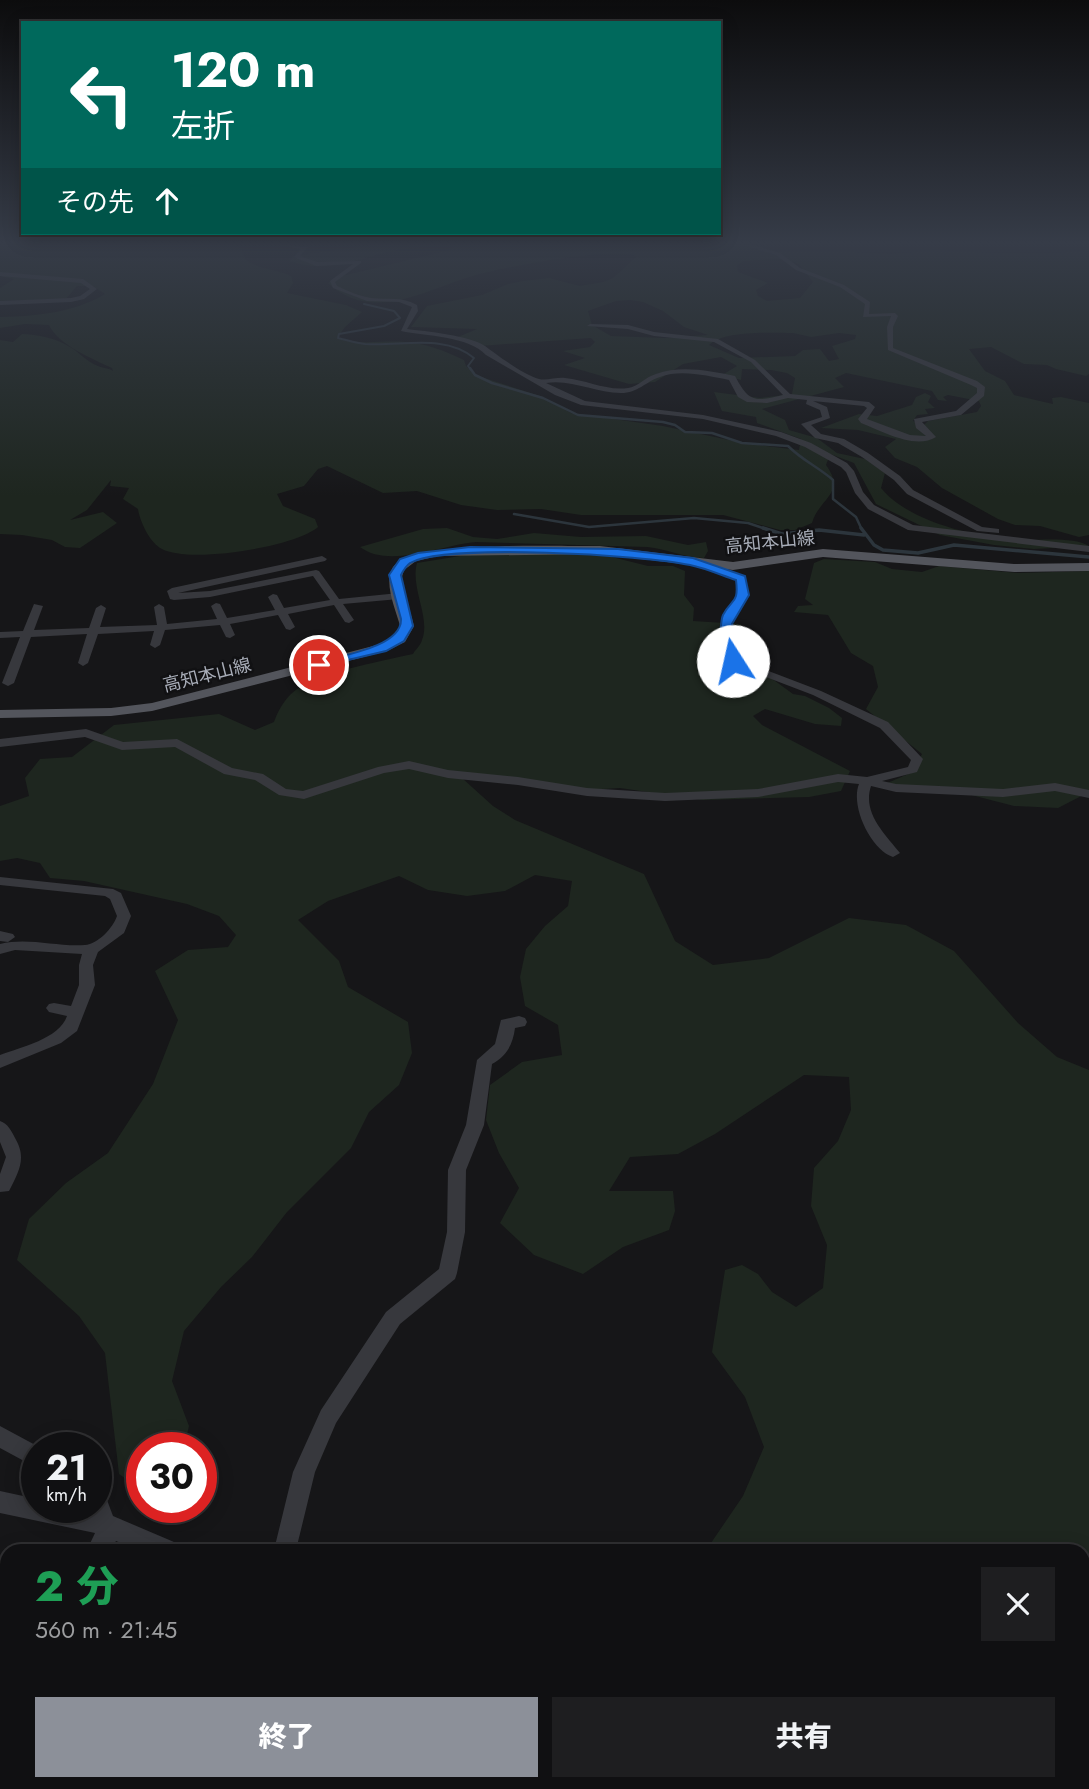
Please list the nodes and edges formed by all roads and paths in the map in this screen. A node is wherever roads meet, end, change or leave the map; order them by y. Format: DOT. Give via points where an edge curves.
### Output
graph roads {
  1 [pos="404,328"];
  2 [pos="634,328"];
  3 [pos="892,328"];
  4 [pos="541,382"];
  5 [pos="788,396"];
  6 [pos="813,398"];
  7 [pos="1084,549"];
  8 [pos="322,559"];
  9 [pos="693,562"];
  10 [pos="1089,567"];
  11 [pos="399,596"];
  12 [pos="273,597"];
  13 [pos="336,602"];
  14 [pos="38,606"];
  15 [pos="216,606"];
  16 [pos="159,607"];
  17 [pos="101,608"];
  18 [pos="282,612"];
  19 [pos="349,620"];
  20 [pos="224,621"];
  21 [pos="290,627"];
  22 [pos="159,628"];
  23 [pos="94,632"];
  24 [pos="26,634"];
  25 [pos="0,635"];
  26 [pos="229,635"];
  27 [pos="155,645"];
  28 [pos="83,663"];
  29 [pos="8,683"];
  30 [pos="0,714"];
  31 [pos="0,743"];
  32 [pos="867,781"];
  33 [pos="1089,794"];
  34 [pos="893,853"];
  35 [pos="0,881"];
  36 [pos="3,941"];
  37 [pos="91,950"];
  38 [pos="54,1008"];
  39 [pos="76,1013"];
  40 [pos="519,1022"];
  41 [pos="0,1062"];
  42 [pos="0,1128"];
  43 [pos="3,1186"];
  44 [pos="0,1436"];
  45 [pos="21,1448"];
  46 [pos="0,1502"];
  47 [pos="107,1523"];
  48 [pos="108,1526"];
  49 [pos="100,1544"];
  50 [pos="152,1544"];
  51 [pos="286,1544"];
  1 -- 4 [label="street" via="481,346"];
  2 -- 5 [label="street" via="716,340 753,361"];
  3 -- 6 [label="street" via="890,349 974,383 981,394 958,413 917,421 930,440 864,421 871,407 866,404"];
  4 -- 5 [label="street" via="573,379 601,389 629,390 641,388 655,376 691,373 732,378 741,395 750,400"];
  4 -- 7 [label="street" via="592,405 702,417 808,445 844,465 871,507 911,528"];
  5 -- 6 [label="street"];
  6 -- 7 [label="street" via="809,402 824,409 826,418 805,424 818,436 841,441 865,455 910,492 980,529"];
  8 -- 13 [label="street" via="172,591 174,597 210,594 316,573"];
  9 -- 10 [label="main road, 高知本山線" via="733,566 823,554 1014,568"];
  9 -- 11 [label="main road, 高知本山線" via="600,550 438,552 412,558 398,568"];
  9 -- 32 [label="street" via="741,578 744,595 726,624 726,649 733,661 884,725 917,759 913,769"];
  11 -- 13 [label="street"];
  11 -- 30 [label="main road, 高知本山線" via="407,619 405,632 392,644 363,654 152,707"];
  12 -- 18 [label="street"];
  13 -- 18 [label="street"];
  13 -- 19 [label="street"];
  14 -- 24 [label="street"];
  15 -- 20 [label="street"];
  16 -- 22 [label="street"];
  17 -- 23 [label="street"];
  18 -- 20 [label="street"];
  18 -- 21 [label="street"];
  20 -- 22 [label="street" via="191,620"];
  20 -- 26 [label="street"];
  22 -- 23 [label="street"];
  22 -- 27 [label="street"];
  23 -- 24 [label="street"];
  23 -- 28 [label="street"];
  24 -- 25 [label="street"];
  24 -- 29 [label="street"];
  31 -- 32 [label="street" via="86,733 122,746 177,743 228,771 259,777 283,792 304,795 409,765 587,792 666,797 758,793 838,778"];
  32 -- 33 [label="street" via="896,788 1003,793 1055,788"];
  32 -- 34 [label="street" via="862,802"];
  35 -- 37 [label="street" via="116,896 124,922"];
  36 -- 37 [label="street"];
  37 -- 39 [label="street" via="87,985"];
  38 -- 39 [label="street"];
  39 -- 41 [label="street" via="65,1033"];
  40 -- 51 [label="street" via="507,1024 507,1040 495,1057 485,1060 482,1069 475,1125 457,1170 456,1232 448,1273 393,1318 328,1417 304,1472"];
  42 -- 43 [label="street" via="16,1152 16,1162"];
  44 -- 45 [label="street"];
  46 -- 48 [label="street"];
  47 -- 48 [label="street"];
  48 -- 49 [label="street"];
  48 -- 50 [label="street"];
}
